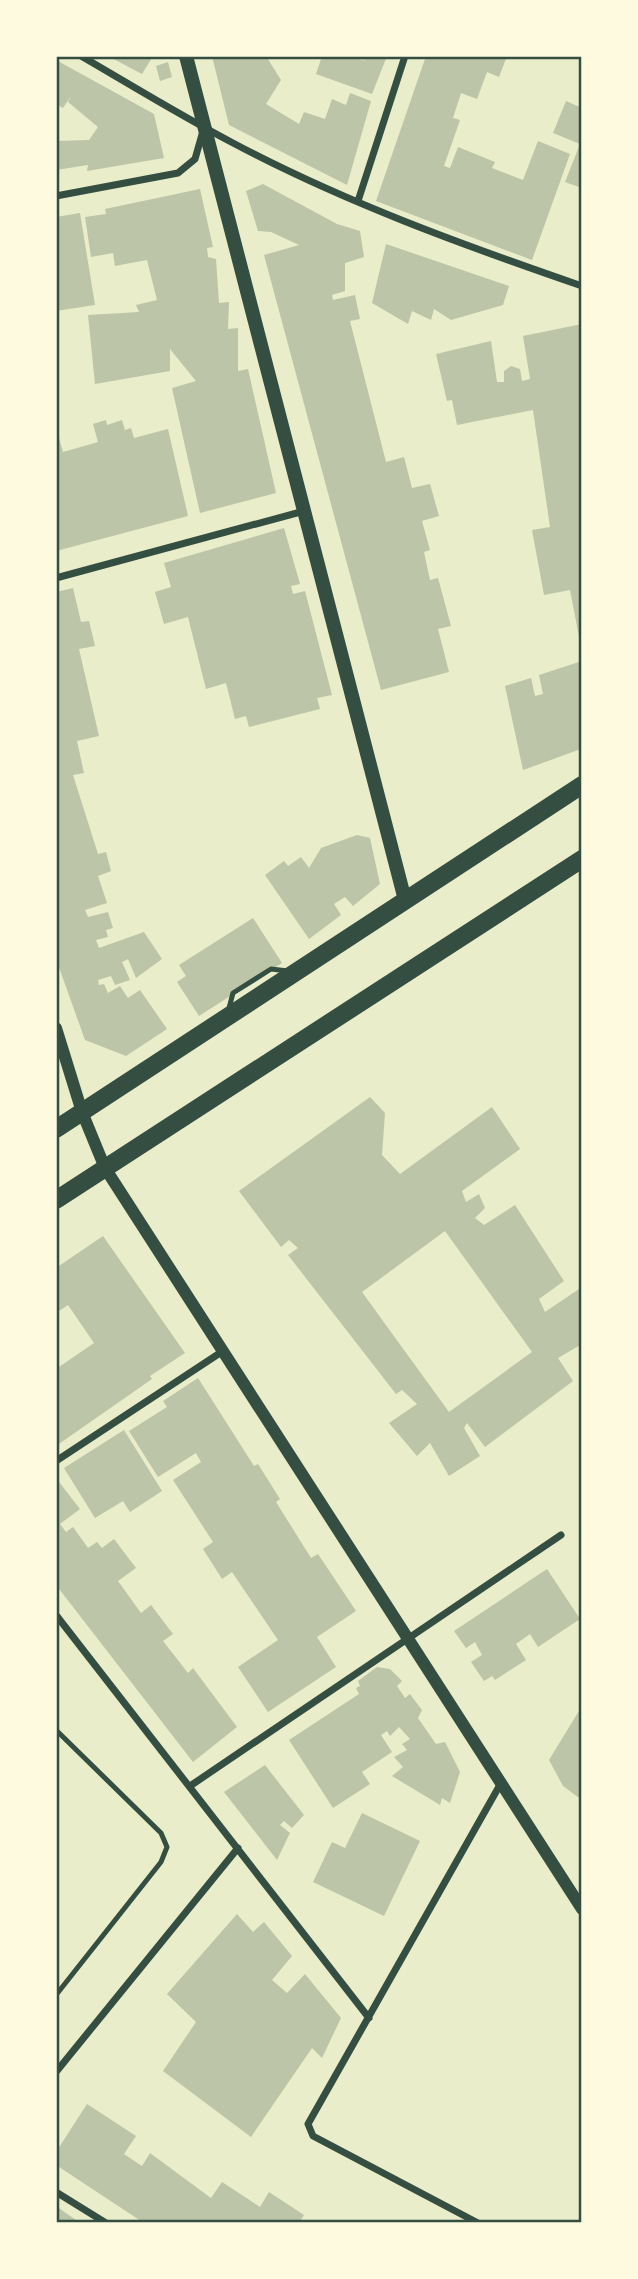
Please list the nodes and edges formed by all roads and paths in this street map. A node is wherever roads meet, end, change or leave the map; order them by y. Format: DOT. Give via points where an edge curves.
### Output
graph roads {
  1 [pos="80,56"];
  2 [pos="186,56"];
  3 [pos="405,56"];
  4 [pos="205,127"];
  5 [pos="56,196"];
  6 [pos="358,201"];
  7 [pos="582,286"];
  8 [pos="304,511"];
  9 [pos="56,578"];
  10 [pos="582,785"];
  11 [pos="582,859"];
  12 [pos="404,900"];
  13 [pos="56,1028"];
  14 [pos="82,1112"];
  15 [pos="56,1129"];
  16 [pos="105,1168"];
  17 [pos="56,1200"];
  18 [pos="223,1351"];
  19 [pos="56,1461"];
  20 [pos="561,1535"];
  21 [pos="56,1615"];
  22 [pos="407,1637"];
  23 [pos="56,1730"];
  24 [pos="501,1783"];
  25 [pos="190,1786"];
  26 [pos="238,1848"];
  27 [pos="582,1909"];
  28 [pos="56,1995"];
  29 [pos="369,2018"];
  30 [pos="56,2073"];
  31 [pos="56,2192"];
  32 [pos="106,2223"];
  33 [pos="478,2223"];
  1 -- 4 [label="street"];
  2 -- 4 [label="main road"];
  3 -- 6 [label="street"];
  4 -- 5 [label="street" via="195,159 178,173"];
  4 -- 6 [label="street"];
  4 -- 8 [label="main road"];
  6 -- 7 [label="street" via="477,250"];
  8 -- 9 [label="street"];
  8 -- 12 [label="main road"];
  10 -- 12 [label="main road"];
  11 -- 16 [label="main road"];
  12 -- 14 [label="main road"];
  13 -- 14 [label="street"];
  14 -- 15 [label="main road"];
  14 -- 16 [label="street"];
  16 -- 17 [label="main road"];
  16 -- 18 [label="street"];
  18 -- 19 [label="street"];
  18 -- 22 [label="street"];
  20 -- 22 [label="street"];
  21 -- 25 [label="street"];
  22 -- 24 [label="street"];
  22 -- 25 [label="street"];
  23 -- 28 [label="lane" via="161,1833 167,1847 162,1862"];
  24 -- 27 [label="street"];
  24 -- 29 [label="street"];
  25 -- 26 [label="street"];
  26 -- 29 [label="street"];
  26 -- 30 [label="street"];
  29 -- 33 [label="street" via="308,2124 313,2136"];
  31 -- 32 [label="street"];
}
